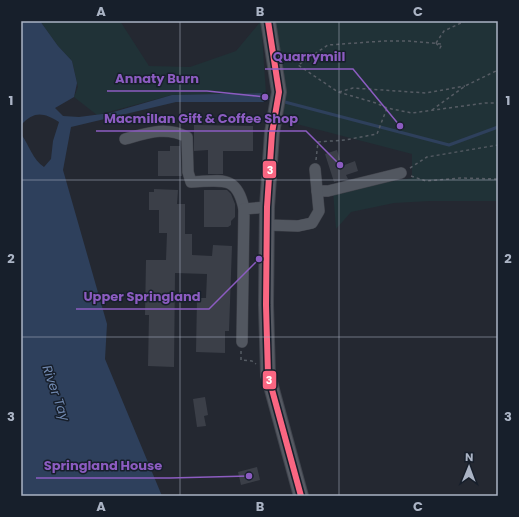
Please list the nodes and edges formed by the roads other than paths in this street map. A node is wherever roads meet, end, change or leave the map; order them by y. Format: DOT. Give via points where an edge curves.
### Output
graph roads {
  1 [pos="268,21"];
  2 [pos="125,140"];
  3 [pos="315,169"];
  4 [pos="401,173"];
  5 [pos="317,191"];
  6 [pos="267,207"];
  7 [pos="244,209"];
  8 [pos="267,225"];
  9 [pos="242,342"];
  10 [pos="301,496"];
  1 -- 6 [label="main road" via="279,92 272,133"];
  2 -- 7 [label="lane" via="155,131 187,137 188,172 191,182 232,184 241,194"];
  3 -- 5 [label="lane"];
  4 -- 5 [label="lane" via="328,191"];
  5 -- 8 [label="lane" via="319,211 312,223 298,226"];
  6 -- 7 [label="lane"];
  6 -- 8 [label="main road"];
  7 -- 9 [label="lane" via="246,289"];
  8 -- 10 [label="main road" via="268,375"];
}
